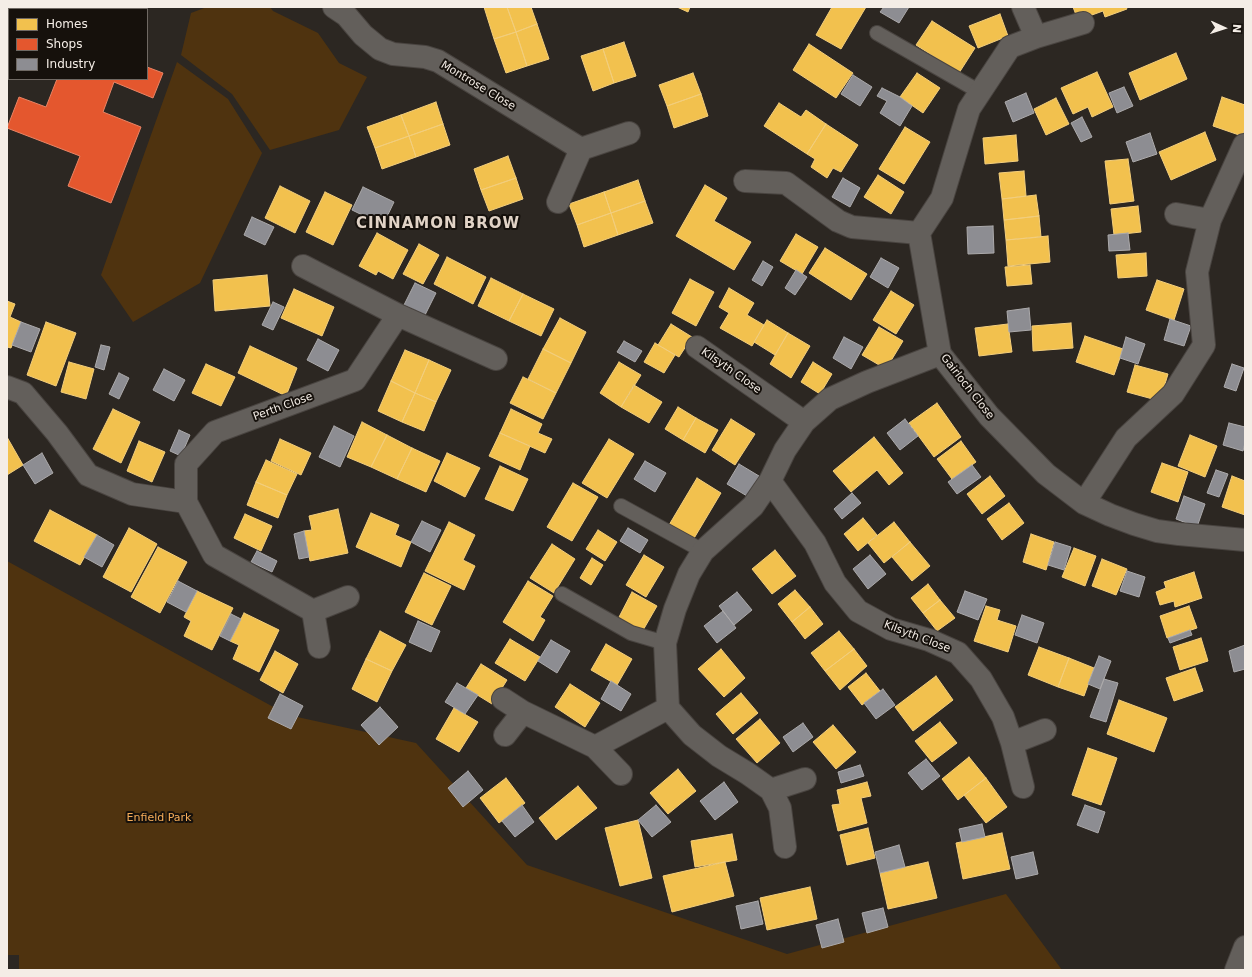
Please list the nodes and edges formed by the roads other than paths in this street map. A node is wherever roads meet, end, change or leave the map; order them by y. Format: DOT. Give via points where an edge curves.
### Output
graph roads {
  1 [pos="334,7"];
  2 [pos="1023,7"];
  3 [pos="1083,23"];
  4 [pos="877,33"];
  5 [pos="1036,37"];
  6 [pos="980,92"];
  7 [pos="629,133"];
  8 [pos="1244,145"];
  9 [pos="581,149"];
  10 [pos="745,181"];
  11 [pos="558,202"];
  12 [pos="1176,214"];
  13 [pos="1210,220"];
  14 [pos="919,233"];
  15 [pos="303,266"];
  16 [pos="398,315"];
  17 [pos="697,347"];
  18 [pos="940,354"];
  19 [pos="496,359"];
  20 [pos="7,387"];
  21 [pos="804,422"];
  22 [pos="770,481"];
  23 [pos="186,502"];
  24 [pos="1084,503"];
  25 [pos="621,506"];
  26 [pos="1245,540"];
  27 [pos="703,551"];
  28 [pos="562,594"];
  29 [pos="348,598"];
  30 [pos="313,611"];
  31 [pos="665,643"];
  32 [pos="319,647"];
  33 [pos="503,699"];
  34 [pos="668,708"];
  35 [pos="523,712"];
  36 [pos="1045,730"];
  37 [pos="505,735"];
  38 [pos="1012,743"];
  39 [pos="595,747"];
  40 [pos="621,774"];
  41 [pos="805,779"];
  42 [pos="1023,787"];
  43 [pos="771,790"];
  44 [pos="785,847"];
  45 [pos="1245,948"];
  46 [pos="1236,970"];
  1 -- 9 [label="street, Montrose Close" via="346,15 363,35 380,49 393,54 438,61"];
  2 -- 5 [label="street"];
  3 -- 5 [label="street"];
  4 -- 6 [label="lane"];
  5 -- 6 [label="street" via="1010,47"];
  6 -- 14 [label="street" via="969,109 942,198"];
  7 -- 9 [label="street"];
  8 -- 13 [label="street"];
  9 -- 11 [label="street"];
  10 -- 14 [label="street" via="786,183 838,221 852,227"];
  12 -- 13 [label="street"];
  13 -- 24 [label="street" via="1197,272 1204,345 1173,394 1126,438"];
  14 -- 18 [label="street, Gairloch Close"];
  15 -- 16 [label="street"];
  16 -- 19 [label="street"];
  16 -- 23 [label="street, Perth Close" via="355,380 215,432 186,464"];
  17 -- 21 [label="street, Kilsyth Close"];
  18 -- 21 [label="street" via="830,399"];
  18 -- 24 [label="street, Gairloch Close" via="989,416 1046,474"];
  20 -- 23 [label="street" via="23,393 88,475 132,494"];
  21 -- 22 [label="street" via="785,450"];
  22 -- 27 [label="street" via="753,506"];
  22 -- 38 [label="street, Kilsyth Close" via="815,543 835,583 858,611 891,629 929,640 958,653 981,679 1003,717"];
  23 -- 30 [label="street, Perth Close" via="214,555"];
  24 -- 26 [label="street, Gairloch Close" via="1122,520 1157,531"];
  25 -- 27 [label="lane"];
  27 -- 31 [label="street" via="689,574"];
  28 -- 31 [label="lane" via="631,633"];
  29 -- 30 [label="street"];
  30 -- 32 [label="street"];
  31 -- 34 [label="street"];
  33 -- 35 [label="street"];
  34 -- 39 [label="street"];
  34 -- 43 [label="street" via="692,735"];
  35 -- 37 [label="street"];
  35 -- 39 [label="street"];
  36 -- 38 [label="street"];
  38 -- 42 [label="street, Kilsyth Close"];
  39 -- 40 [label="street"];
  41 -- 43 [label="street"];
  43 -- 44 [label="street" via="780,808"];
  45 -- 46 [label="street"];
}
